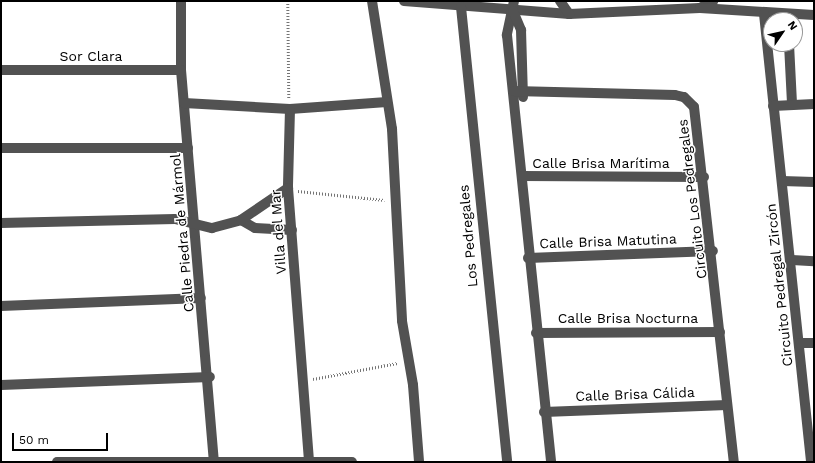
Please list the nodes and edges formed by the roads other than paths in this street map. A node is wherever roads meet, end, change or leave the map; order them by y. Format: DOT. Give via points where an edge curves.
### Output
graph roads {
  1 [pos="181,1"];
  2 [pos="372,1"];
  3 [pos="404,1"];
  4 [pos="560,1"];
  5 [pos="713,1"];
  6 [pos="513,6"];
  7 [pos="460,7"];
  8 [pos="700,8"];
  9 [pos="569,14"];
  10 [pos="763,14"];
  11 [pos="814,15"];
  12 [pos="803,16"];
  13 [pos="768,52"];
  14 [pos="789,52"];
  15 [pos="1,70"];
  16 [pos="181,70"];
  17 [pos="520,92"];
  18 [pos="386,102"];
  19 [pos="184,103"];
  20 [pos="792,104"];
  21 [pos="814,104"];
  22 [pos="773,106"];
  23 [pos="290,109"];
  24 [pos="1,148"];
  25 [pos="188,148"];
  26 [pos="522,176"];
  27 [pos="704,177"];
  28 [pos="782,181"];
  29 [pos="814,182"];
  30 [pos="288,188"];
  31 [pos="241,220"];
  32 [pos="194,222"];
  33 [pos="1,223"];
  34 [pos="292,230"];
  35 [pos="713,251"];
  36 [pos="528,258"];
  37 [pos="792,260"];
  38 [pos="814,261"];
  39 [pos="201,298"];
  40 [pos="1,306"];
  41 [pos="720,332"];
  42 [pos="536,334"];
  43 [pos="800,343"];
  44 [pos="814,343"];
  45 [pos="210,377"];
  46 [pos="1,385"];
  47 [pos="728,405"];
  48 [pos="544,412"];
  49 [pos="214,461"];
  50 [pos="309,461"];
  51 [pos="56,462"];
  52 [pos="352,462"];
  53 [pos="419,462"];
  54 [pos="507,462"];
  55 [pos="551,462"];
  56 [pos="734,462"];
  57 [pos="811,462"];
  1 -- 16 [label="street, Calle Piedra de Mármol"];
  2 -- 18 [label="street"];
  3 -- 7 [label="street"];
  4 -- 9 [label="street"];
  5 -- 8 [label="street"];
  6 -- 7 [label="street"];
  6 -- 9 [label="street"];
  6 -- 17 [label="street" via="521,30"];
  6 -- 17 [label="street" via="507,35"];
  7 -- 54 [label="street, Los Pedregales"];
  8 -- 9 [label="street"];
  8 -- 10 [label="street"];
  11 -- 12 [label="street"];
  13 -- 22 [label="street, Circuito Pedregal Zircón"];
  14 -- 20 [label="street"];
  15 -- 16 [label="street, Sor Clara"];
  16 -- 19 [label="street, Calle Piedra de Mármol"];
  17 -- 26 [label="street" via="517,114"];
  17 -- 27 [label="street, Circuito Los Pedregales" via="684,97 697,115"];
  18 -- 23 [label="street"];
  18 -- 53 [label="street" via="396,201 402,321 410,360"];
  19 -- 23 [label="street"];
  19 -- 25 [label="street, Calle Piedra de Mármol"];
  20 -- 21 [label="street"];
  20 -- 22 [label="street"];
  22 -- 28 [label="street, Circuito Pedregal Zircón"];
  23 -- 30 [label="street, Villa del Mar"];
  24 -- 25 [label="street"];
  25 -- 32 [label="street, Calle Piedra de Mármol"];
  26 -- 27 [label="street, Calle Brisa Marítima"];
  26 -- 36 [label="street"];
  27 -- 35 [label="street, Circuito Los Pedregales"];
  28 -- 29 [label="street"];
  28 -- 37 [label="street, Circuito Pedregal Zircón"];
  30 -- 31 [label="street"];
  30 -- 34 [label="street, Villa del Mar"];
  31 -- 32 [label="street" via="212,228"];
  31 -- 34 [label="street" via="255,228"];
  32 -- 33 [label="street" via="176,219"];
  32 -- 39 [label="street, Calle Piedra de Mármol"];
  34 -- 50 [label="street, Villa del Mar"];
  35 -- 36 [label="street, Calle Brisa Matutina"];
  35 -- 41 [label="street, Circuito Los Pedregales"];
  36 -- 42 [label="street"];
  37 -- 38 [label="street"];
  37 -- 43 [label="street, Circuito Pedregal Zircón"];
  39 -- 40 [label="street"];
  39 -- 45 [label="street, Calle Piedra de Mármol"];
  41 -- 42 [label="street, Calle Brisa Nocturna"];
  41 -- 47 [label="street, Circuito Los Pedregales"];
  42 -- 48 [label="street"];
  43 -- 44 [label="street"];
  43 -- 57 [label="street, Circuito Pedregal Zircón"];
  45 -- 46 [label="street"];
  45 -- 49 [label="street, Calle Piedra de Mármol"];
  47 -- 48 [label="street, Calle Brisa Cálida"];
  47 -- 56 [label="street, Circuito Los Pedregales"];
  48 -- 55 [label="street"];
  49 -- 50 [label="street"];
  49 -- 51 [label="street"];
  50 -- 52 [label="street"];
}
